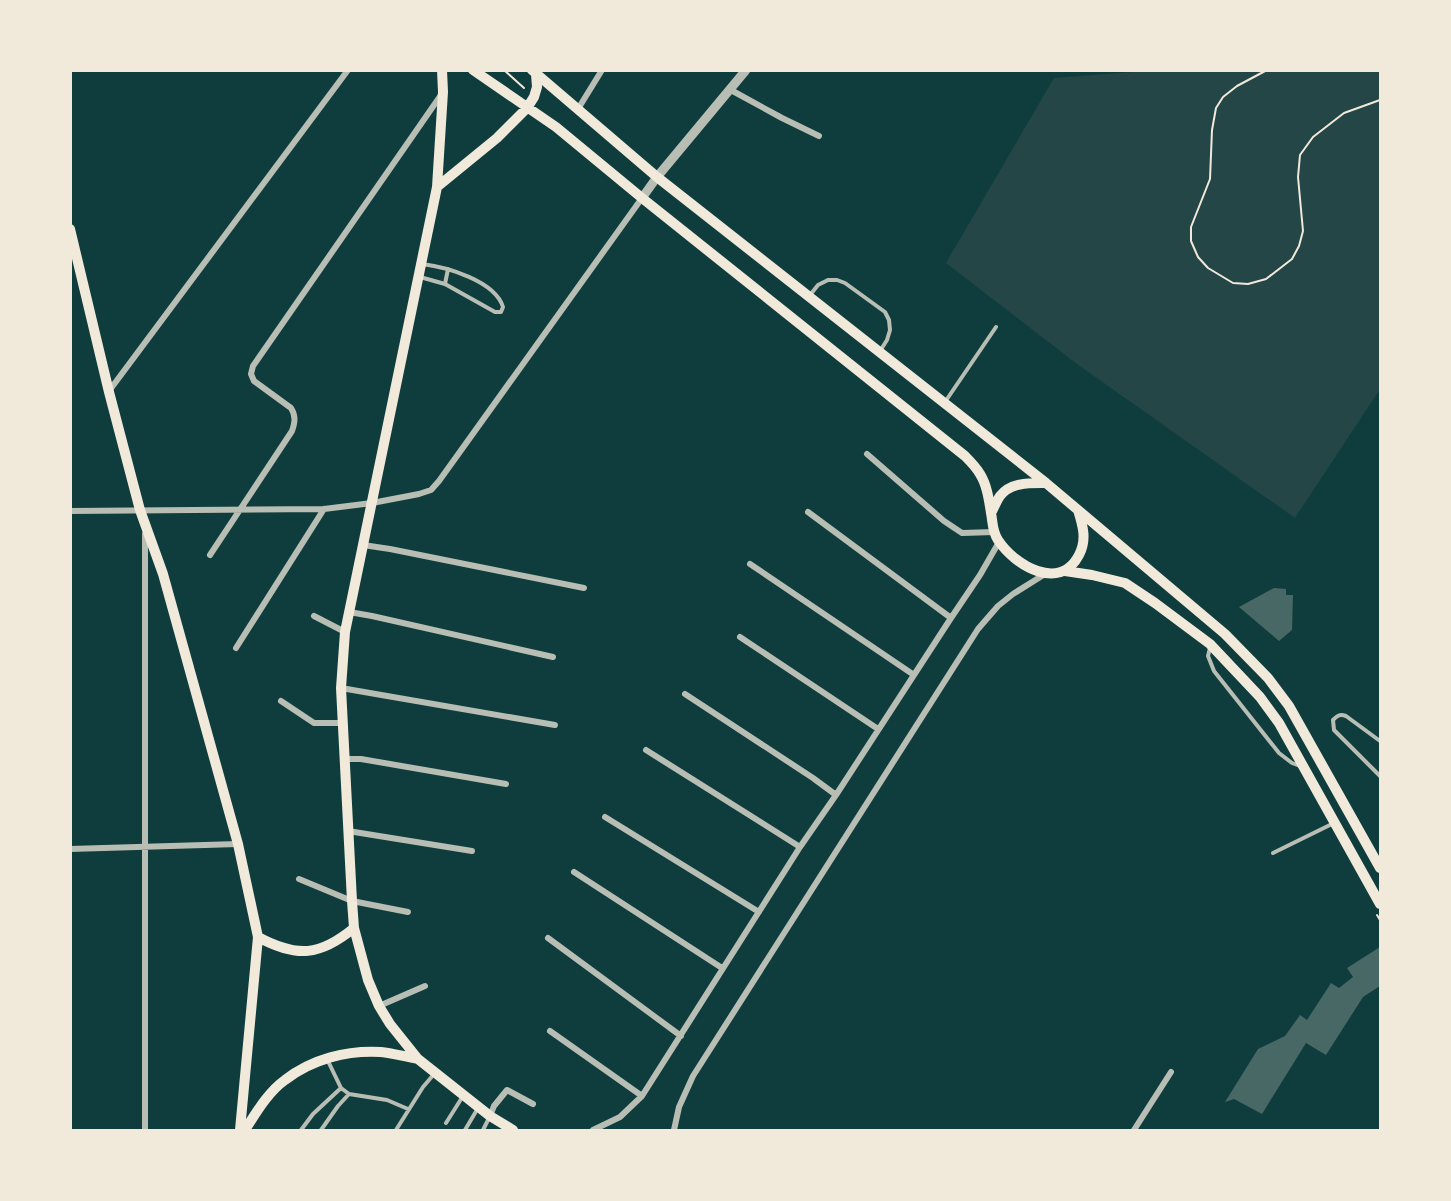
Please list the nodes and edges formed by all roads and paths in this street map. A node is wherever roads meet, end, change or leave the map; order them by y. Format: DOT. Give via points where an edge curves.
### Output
graph roads {
  1 [pos="348,70"];
  2 [pos="442,70"];
  3 [pos="473,70"];
  4 [pos="602,70"];
  5 [pos="746,70"];
  6 [pos="1267,70"];
  7 [pos="534,72"];
  8 [pos="729,89"];
  9 [pos="443,92"];
  10 [pos="1380,100"];
  11 [pos="527,108"];
  12 [pos="578,109"];
  13 [pos="819,136"];
  14 [pos="657,177"];
  15 [pos="437,188"];
  16 [pos="642,198"];
  17 [pos="70,229"];
  18 [pos="422,264"];
  19 [pos="448,269"];
  20 [pos="419,277"];
  21 [pos="445,284"];
  22 [pos="808,296"];
  23 [pos="996,327"];
  24 [pos="879,351"];
  25 [pos="109,392"];
  26 [pos="944,402"];
  27 [pos="867,454"];
  28 [pos="1046,483"];
  29 [pos="372,503"];
  30 [pos="241,509"];
  31 [pos="324,509"];
  32 [pos="140,510"];
  33 [pos="1078,510"];
  34 [pos="70,511"];
  35 [pos="808,512"];
  36 [pos="992,513"];
  37 [pos="145,524"];
  38 [pos="996,537"];
  39 [pos="363,545"];
  40 [pos="210,555"];
  41 [pos="750,564"];
  42 [pos="1065,571"];
  43 [pos="1046,574"];
  44 [pos="584,588"];
  45 [pos="349,612"];
  46 [pos="314,616"];
  47 [pos="951,618"];
  48 [pos="345,632"];
  49 [pos="741,637"];
  50 [pos="1210,644"];
  51 [pos="237,648"];
  52 [pos="553,657"];
  53 [pos="914,675"];
  54 [pos="341,688"];
  55 [pos="685,694"];
  56 [pos="281,702"];
  57 [pos="342,723"];
  58 [pos="555,725"];
  59 [pos="878,729"];
  60 [pos="1380,741"];
  61 [pos="646,750"];
  62 [pos="345,759"];
  63 [pos="1304,768"];
  64 [pos="1380,776"];
  65 [pos="506,784"];
  66 [pos="836,795"];
  67 [pos="605,816"];
  68 [pos="1335,823"];
  69 [pos="347,831"];
  70 [pos="238,844"];
  71 [pos="145,846"];
  72 [pos="800,847"];
  73 [pos="70,849"];
  74 [pos="472,851"];
  75 [pos="1273,853"];
  76 [pos="1379,862"];
  77 [pos="574,872"];
  78 [pos="298,879"];
  79 [pos="352,902"];
  80 [pos="1380,904"];
  81 [pos="408,912"];
  82 [pos="759,912"];
  83 [pos="354,928"];
  84 [pos="258,937"];
  85 [pos="548,938"];
  86 [pos="722,968"];
  87 [pos="425,986"];
  88 [pos="379,1006"];
  89 [pos="550,1031"];
  90 [pos="681,1036"];
  91 [pos="327,1058"];
  92 [pos="417,1059"];
  93 [pos="435,1072"];
  94 [pos="1171,1072"];
  95 [pos="341,1088"];
  96 [pos="349,1094"];
  97 [pos="463,1095"];
  98 [pos="642,1096"];
  99 [pos="533,1104"];
  100 [pos="478,1107"];
  101 [pos="408,1109"];
  102 [pos="490,1116"];
  103 [pos="446,1123"];
  104 [pos="145,1131"];
  105 [pos="240,1131"];
  106 [pos="245,1131"];
  107 [pos="301,1131"];
  108 [pos="321,1131"];
  109 [pos="396,1131"];
  110 [pos="465,1131"];
  111 [pos="483,1131"];
  112 [pos="513,1131"];
  113 [pos="592,1131"];
  114 [pos="674,1131"];
  115 [pos="1134,1131"];
  1 -- 25 [label="street"];
  2 -- 9 [label="main road"];
  3 -- 11 [label="main road"];
  4 -- 12 [label="street"];
  5 -- 8 [label="street"];
  6 -- 10 [label="path" via="1237,86 1216,108 1210,178 1191,226 1191,241 1198,257 1233,283 1266,279 1292,259 1303,231 1300,155 1313,137 1344,114"];
  7 -- 11 [label="main road" via="537,87"];
  7 -- 12 [label="main road"];
  8 -- 13 [label="street"];
  8 -- 14 [label="street"];
  9 -- 15 [label="main road"];
  9 -- 30 [label="street" via="253,366 254,381 291,408 295,422"];
  11 -- 15 [label="main road"];
  11 -- 16 [label="main road"];
  12 -- 14 [label="main road"];
  14 -- 16 [label="street"];
  14 -- 22 [label="main road"];
  15 -- 18 [label="main road"];
  16 -- 29 [label="street" via="439,481 431,490 419,494"];
  16 -- 36 [label="main road" via="965,456 980,474"];
  17 -- 25 [label="main road"];
  18 -- 19 [label="lane"];
  18 -- 20 [label="main road"];
  19 -- 21 [label="lane"];
  19 -- 21 [label="lane" via="472,278 495,294 501,300 501,312"];
  20 -- 21 [label="lane"];
  20 -- 29 [label="main road"];
  22 -- 24 [label="main road"];
  22 -- 24 [label="lane" via="818,285 837,280 885,312 890,330"];
  23 -- 26 [label="lane"];
  24 -- 26 [label="main road"];
  25 -- 32 [label="main road"];
  26 -- 28 [label="main road"];
  27 -- 38 [label="street" via="962,533"];
  28 -- 33 [label="main road"];
  28 -- 36 [label="main road" via="1014,486 1000,496"];
  29 -- 31 [label="street"];
  29 -- 39 [label="main road"];
  30 -- 31 [label="street"];
  30 -- 32 [label="street"];
  30 -- 40 [label="street"];
  31 -- 51 [label="street"];
  32 -- 34 [label="street"];
  32 -- 37 [label="main road"];
  33 -- 42 [label="main road" via="1083,546"];
  33 -- 76 [label="main road" via="1225,634 1268,678"];
  35 -- 47 [label="street"];
  36 -- 38 [label="main road"];
  37 -- 70 [label="main road" via="163,574"];
  37 -- 71 [label="street"];
  38 -- 43 [label="main road" via="1025,566"];
  38 -- 47 [label="street" via="980,575"];
  39 -- 44 [label="street"];
  39 -- 45 [label="main road"];
  41 -- 53 [label="street"];
  42 -- 43 [label="main road"];
  42 -- 50 [label="main road" via="1125,583"];
  43 -- 114 [label="street" via="998,606 978,629 693,1077 679,1107"];
  45 -- 48 [label="main road"];
  45 -- 52 [label="street"];
  46 -- 48 [label="street"];
  47 -- 53 [label="street"];
  48 -- 54 [label="main road"];
  49 -- 59 [label="street"];
  50 -- 63 [label="main road" via="1260,697"];
  50 -- 63 [label="lane" via="1208,656 1214,671 1279,753"];
  53 -- 59 [label="street"];
  54 -- 57 [label="main road"];
  54 -- 58 [label="street"];
  55 -- 66 [label="street"];
  56 -- 57 [label="street" via="314,723"];
  57 -- 62 [label="main road"];
  59 -- 66 [label="street"];
  60 -- 64 [label="lane" via="1346,716 1333,720 1334,730"];
  61 -- 72 [label="street"];
  62 -- 65 [label="street"];
  62 -- 69 [label="main road"];
  63 -- 68 [label="main road"];
  66 -- 72 [label="street"];
  67 -- 82 [label="street"];
  68 -- 75 [label="lane"];
  68 -- 80 [label="main road"];
  69 -- 74 [label="street"];
  69 -- 79 [label="main road"];
  70 -- 71 [label="street"];
  70 -- 84 [label="main road"];
  71 -- 73 [label="street"];
  71 -- 104 [label="street"];
  72 -- 82 [label="street"];
  77 -- 86 [label="street"];
  78 -- 79 [label="street"];
  79 -- 81 [label="street"];
  79 -- 83 [label="main road"];
  82 -- 86 [label="street"];
  83 -- 84 [label="main road" via="338,941 308,950 277,947"];
  83 -- 88 [label="main road"];
  84 -- 105 [label="main road"];
  85 -- 90 [label="street"];
  86 -- 90 [label="street"];
  87 -- 88 [label="street"];
  88 -- 92 [label="main road"];
  89 -- 98 [label="street"];
  90 -- 98 [label="street"];
  91 -- 92 [label="main road" via="380,1052"];
  91 -- 95 [label="lane"];
  91 -- 106 [label="main road" via="284,1080"];
  92 -- 93 [label="main road"];
  93 -- 97 [label="main road"];
  93 -- 101 [label="lane"];
  94 -- 115 [label="street"];
  95 -- 96 [label="lane"];
  95 -- 107 [label="lane"];
  96 -- 101 [label="lane" via="387,1100"];
  96 -- 108 [label="lane"];
  97 -- 100 [label="main road"];
  97 -- 103 [label="lane"];
  98 -- 113 [label="street" via="620,1117"];
  99 -- 102 [label="street" via="507,1090"];
  100 -- 102 [label="main road"];
  100 -- 110 [label="lane"];
  101 -- 109 [label="lane"];
  102 -- 111 [label="lane"];
  102 -- 112 [label="main road"];
}
